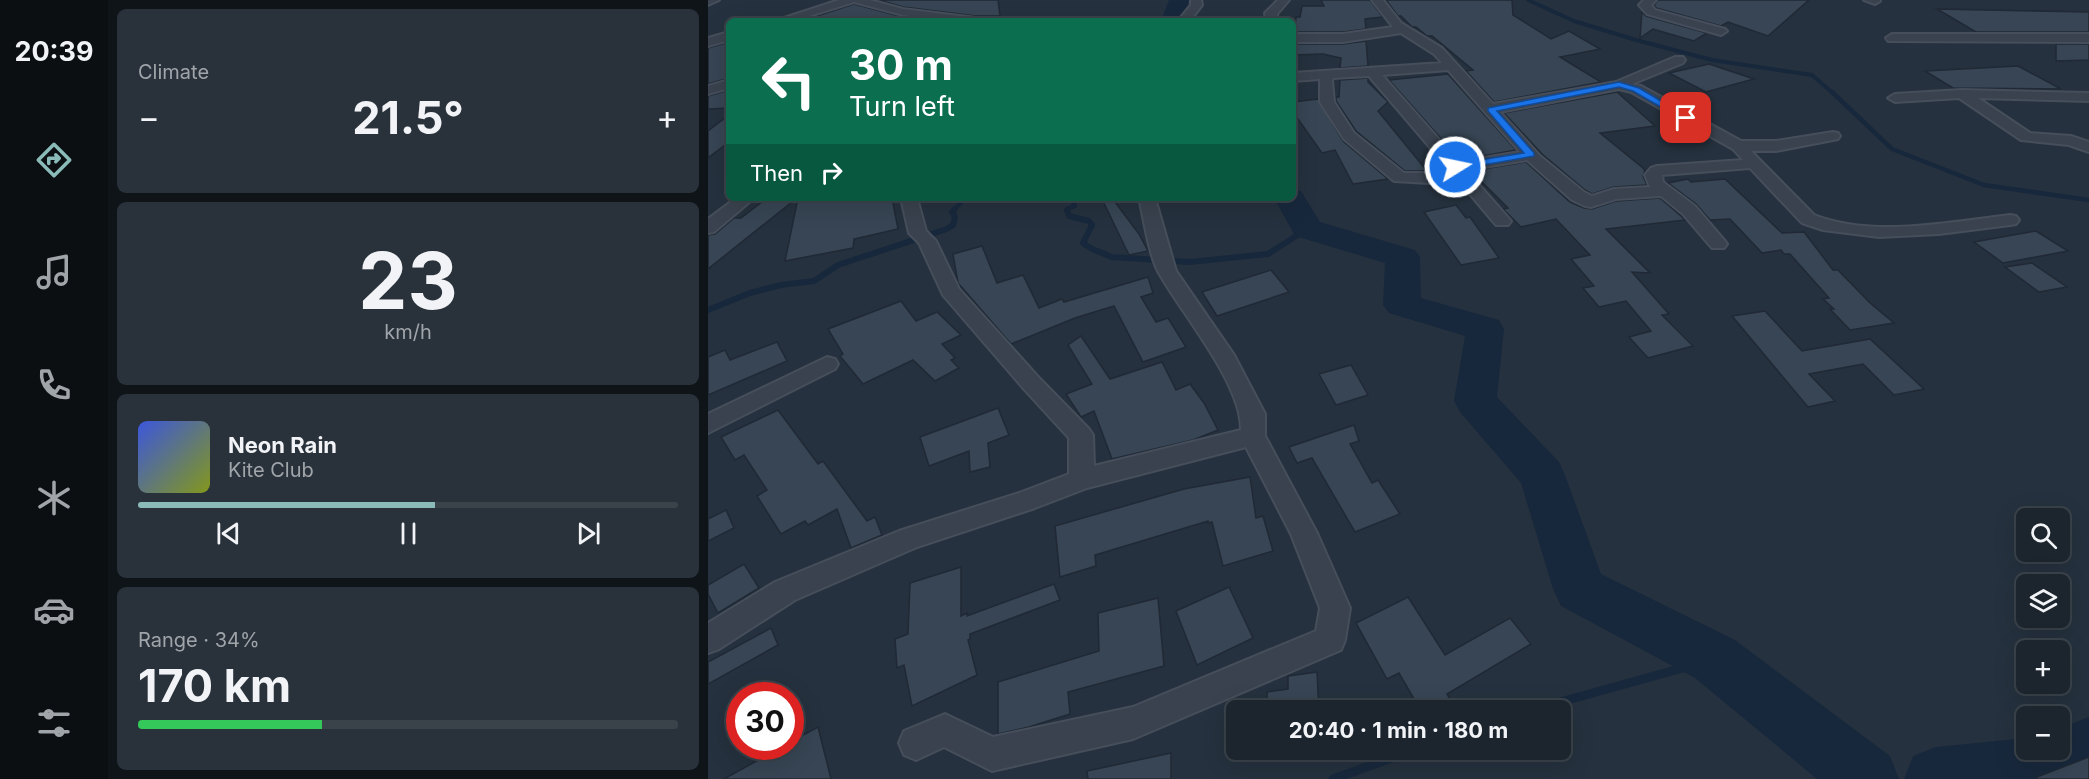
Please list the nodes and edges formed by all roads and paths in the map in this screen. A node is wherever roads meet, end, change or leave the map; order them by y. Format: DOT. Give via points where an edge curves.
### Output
graph roads {
  1 [pos="714,0"];
  2 [pos="850,0"];
  3 [pos="857,0"];
  4 [pos="1196,0"];
  5 [pos="1284,0"];
  6 [pos="1377,0"];
  7 [pos="1651,0"];
  8 [pos="708,2"];
  9 [pos="903,12"];
  10 [pos="791,18"];
  11 [pos="894,18"];
  12 [pos="952,18"];
  13 [pos="1186,18"];
  14 [pos="1272,18"];
  15 [pos="1403,29"];
  16 [pos="1721,31"];
  17 [pos="726,37"];
  18 [pos="1296,38"];
  19 [pos="1892,38"];
  20 [pos="2089,38"];
  21 [pos="708,42"];
  22 [pos="1679,60"];
  23 [pos="1451,66"];
  24 [pos="1372,71"];
  25 [pos="1328,76"];
  26 [pos="1296,77"];
  27 [pos="1619,85"];
  28 [pos="726,87"];
  29 [pos="1962,94"];
  30 [pos="2089,97"];
  31 [pos="1895,98"];
  32 [pos="714,99"];
  33 [pos="1491,109"];
  34 [pos="1833,136"];
  35 [pos="1738,146"];
  36 [pos="2089,147"];
  37 [pos="1530,154"];
  38 [pos="1754,161"];
  39 [pos="1455,167"];
  40 [pos="1665,191"];
  41 [pos="742,201"];
  42 [pos="910,201"];
  43 [pos="1148,201"];
  44 [pos="2010,220"];
  45 [pos="1502,221"];
  46 [pos="708,228"];
  47 [pos="1718,244"];
  48 [pos="827,364"];
  49 [pos="708,424"];
  50 [pos="1253,436"];
  51 [pos="1082,479"];
  52 [pos="708,639"];
  53 [pos="916,743"];
  1 -- 8 [label="street"];
  2 -- 10 [label="street"];
  3 -- 9 [label="street"];
  4 -- 13 [label="street" via="1197,5"];
  5 -- 14 [label="street" via="1271,13"];
  6 -- 15 [label="street"];
  7 -- 16 [label="street" via="1644,5 1652,12"];
  9 -- 11 [label="street"];
  9 -- 12 [label="street"];
  15 -- 18 [label="street" via="1343,38"];
  15 -- 23 [label="street" via="1438,51"];
  17 -- 21 [label="street"];
  19 -- 20 [label="street"];
  22 -- 27 [label="street"];
  23 -- 24 [label="street"];
  23 -- 33 [label="street"];
  24 -- 25 [label="street"];
  24 -- 39 [label="street"];
  25 -- 26 [label="street"];
  25 -- 39 [label="street" via="1327,102 1349,136 1400,178 1429,178"];
  27 -- 33 [label="street"];
  27 -- 35 [label="street" via="1636,89"];
  28 -- 32 [label="street"];
  29 -- 30 [label="street"];
  29 -- 31 [label="street"];
  29 -- 36 [label="street" via="2026,136"];
  33 -- 37 [label="street"];
  34 -- 35 [label="street" via="1776,146"];
  35 -- 38 [label="street"];
  37 -- 39 [label="street"];
  37 -- 40 [label="street" via="1578,196 1591,202 1614,194"];
  38 -- 40 [label="street" via="1657,171 1653,175 1656,184"];
  38 -- 44 [label="street" via="1808,219 1823,225 1879,232"];
  39 -- 45 [label="street"];
  40 -- 47 [label="street" via="1689,210"];
  41 -- 46 [label="street"];
  42 -- 51 [label="street" via="922,237 950,291 1081,435"];
  43 -- 50 [label="street" via="1165,262 1223,355 1252,414"];
  48 -- 49 [label="street"];
  50 -- 51 [label="street"];
  50 -- 53 [label="street" via="1304,533 1335,608 1330,640 1133,723 992,754 945,729"];
  51 -- 52 [label="street" via="909,539 785,591"];
}
